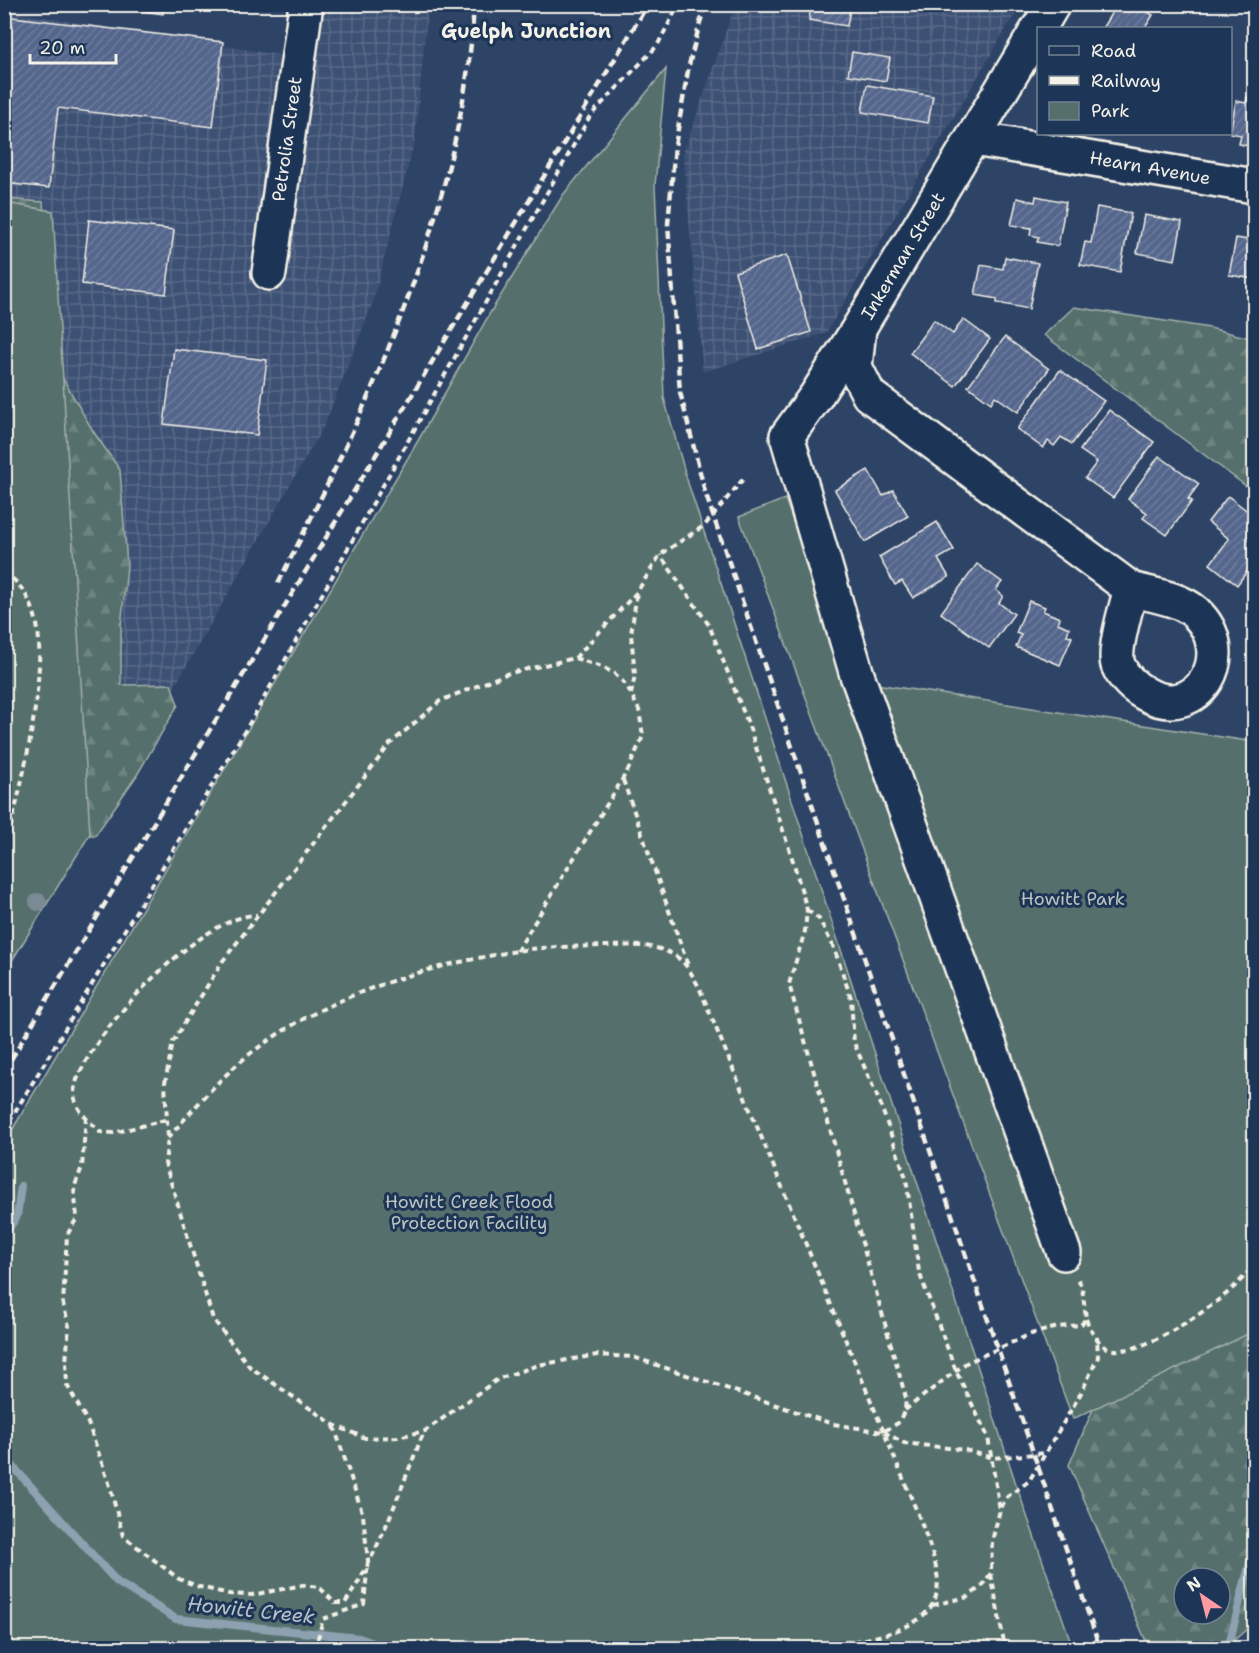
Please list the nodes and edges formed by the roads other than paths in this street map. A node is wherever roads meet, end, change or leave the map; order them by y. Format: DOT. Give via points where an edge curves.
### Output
graph roads {
  1 [pos="306,4"];
  2 [pos="1053,4"];
  3 [pos="1040,27"];
  4 [pos="1037,32"];
  5 [pos="974,139"];
  6 [pos="1254,186"];
  7 [pos="269,273"];
  8 [pos="859,328"];
  9 [pos="1131,589"];
  10 [pos="1064,1253"];
  1 -- 7 [label="street, Petrolia Street"];
  2 -- 3 [label="street, Inkerman Street"];
  4 -- 5 [label="street, Inkerman Street"];
  5 -- 6 [label="street, Hearn Avenue"];
  5 -- 8 [label="street, Inkerman Street"];
  8 -- 9 [label="street, Inkerman Street" via="855,367 869,394"];
  8 -- 10 [label="street" via="787,436 857,675"];
}
